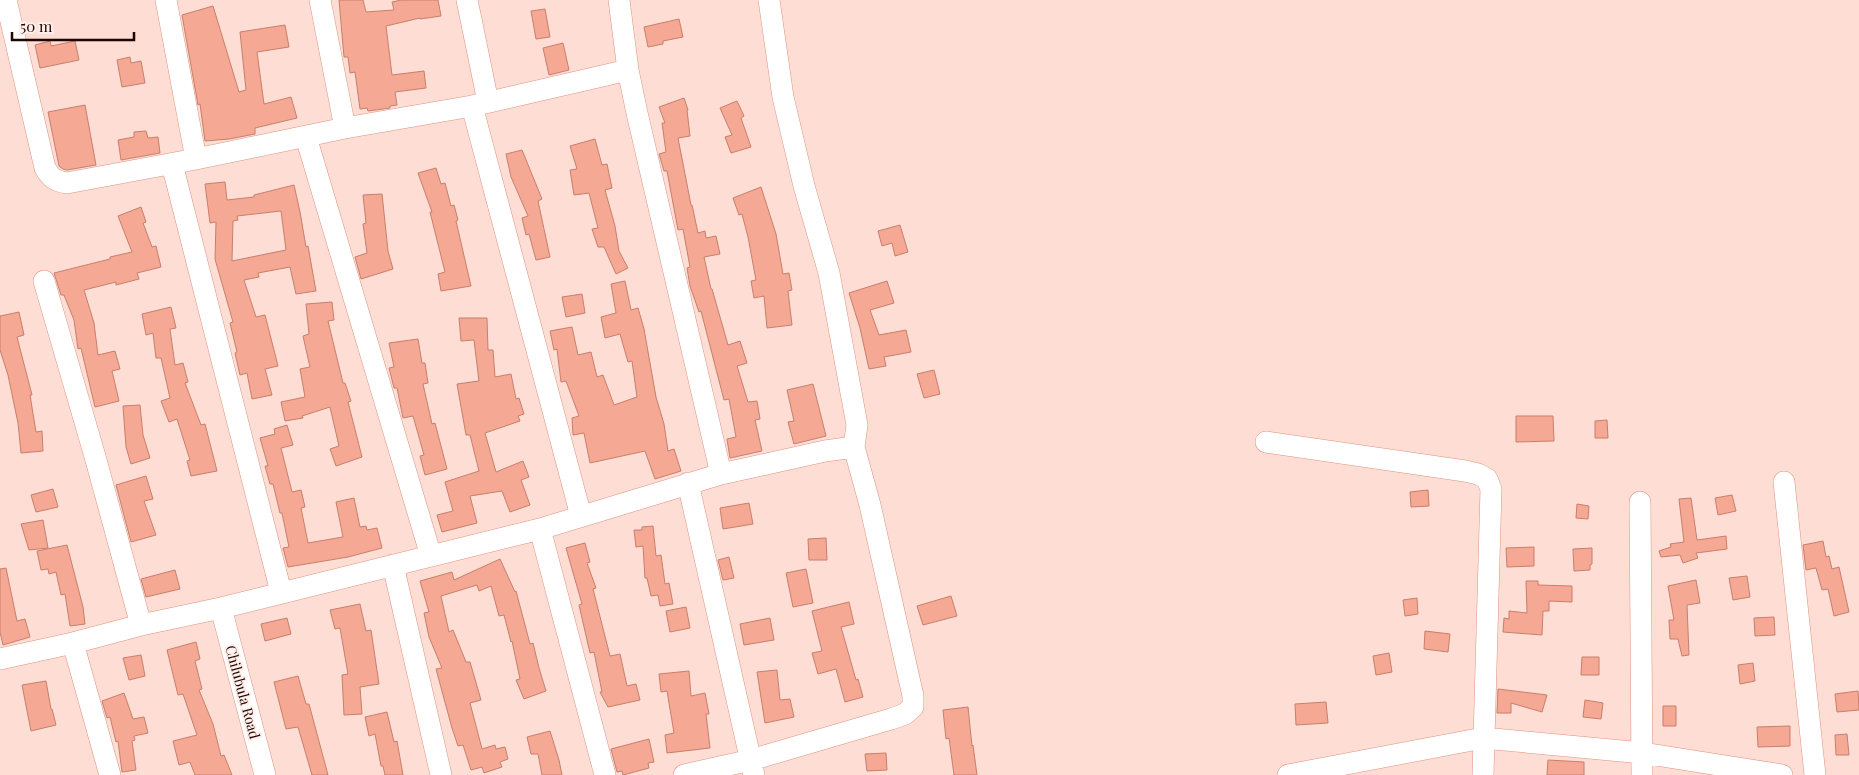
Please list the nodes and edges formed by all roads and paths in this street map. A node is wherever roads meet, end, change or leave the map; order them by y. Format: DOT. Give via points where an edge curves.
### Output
graph roads {
  1 [pos="6,0"];
  2 [pos="166,0"];
  3 [pos="320,0"];
  4 [pos="467,0"];
  5 [pos="619,0"];
  6 [pos="769,0"];
  7 [pos="628,70"];
  8 [pos="480,104"];
  9 [pos="345,128"];
  10 [pos="306,137"];
  11 [pos="196,159"];
  12 [pos="172,164"];
  13 [pos="44,281"];
  14 [pos="1266,442"];
  15 [pos="854,447"];
  16 [pos="721,474"];
  17 [pos="1784,482"];
  18 [pos="688,483"];
  19 [pos="1640,502"];
  20 [pos="580,516"];
  21 [pos="540,528"];
  22 [pos="431,556"];
  23 [pos="393,565"];
  24 [pos="281,592"];
  25 [pos="221,608"];
  26 [pos="140,625"];
  27 [pos="73,643"];
  28 [pos="0,659"];
  29 [pos="1483,738"];
  30 [pos="1643,753"];
  31 [pos="753,767"];
  32 [pos="110,775"];
  33 [pos="265,775"];
  34 [pos="441,775"];
  35 [pos="605,775"];
  36 [pos="684,775"];
  37 [pos="1288,775"];
  38 [pos="1483,775"];
  39 [pos="1642,775"];
  40 [pos="1782,775"];
  41 [pos="1815,775"];
  1 -- 12 [label="street" via="39,142 51,177 58,182 67,182"];
  2 -- 11 [label="street"];
  3 -- 9 [label="street"];
  4 -- 8 [label="street"];
  5 -- 7 [label="street"];
  6 -- 15 [label="street" via="783,97 831,283 857,425"];
  7 -- 8 [label="street"];
  7 -- 16 [label="street"];
  8 -- 9 [label="street"];
  8 -- 20 [label="street"];
  9 -- 10 [label="street"];
  10 -- 11 [label="street"];
  10 -- 22 [label="street"];
  11 -- 12 [label="street"];
  12 -- 24 [label="street"];
  13 -- 26 [label="street"];
  14 -- 29 [label="street" via="1465,471 1487,479 1491,489"];
  15 -- 16 [label="street"];
  15 -- 31 [label="street" via="870,505 913,707 905,714"];
  16 -- 18 [label="street"];
  17 -- 41 [label="street"];
  18 -- 20 [label="street"];
  18 -- 31 [label="street"];
  19 -- 30 [label="street"];
  20 -- 21 [label="street"];
  21 -- 22 [label="street"];
  21 -- 35 [label="street"];
  22 -- 23 [label="street"];
  23 -- 24 [label="street"];
  23 -- 34 [label="street"];
  24 -- 25 [label="street"];
  25 -- 26 [label="street"];
  25 -- 33 [label="street, Chilubula Road"];
  26 -- 27 [label="street"];
  27 -- 28 [label="street"];
  27 -- 32 [label="street"];
  29 -- 30 [label="street"];
  29 -- 37 [label="street"];
  29 -- 38 [label="street"];
  30 -- 39 [label="street"];
  30 -- 40 [label="street"];
  31 -- 36 [label="street"];
}
